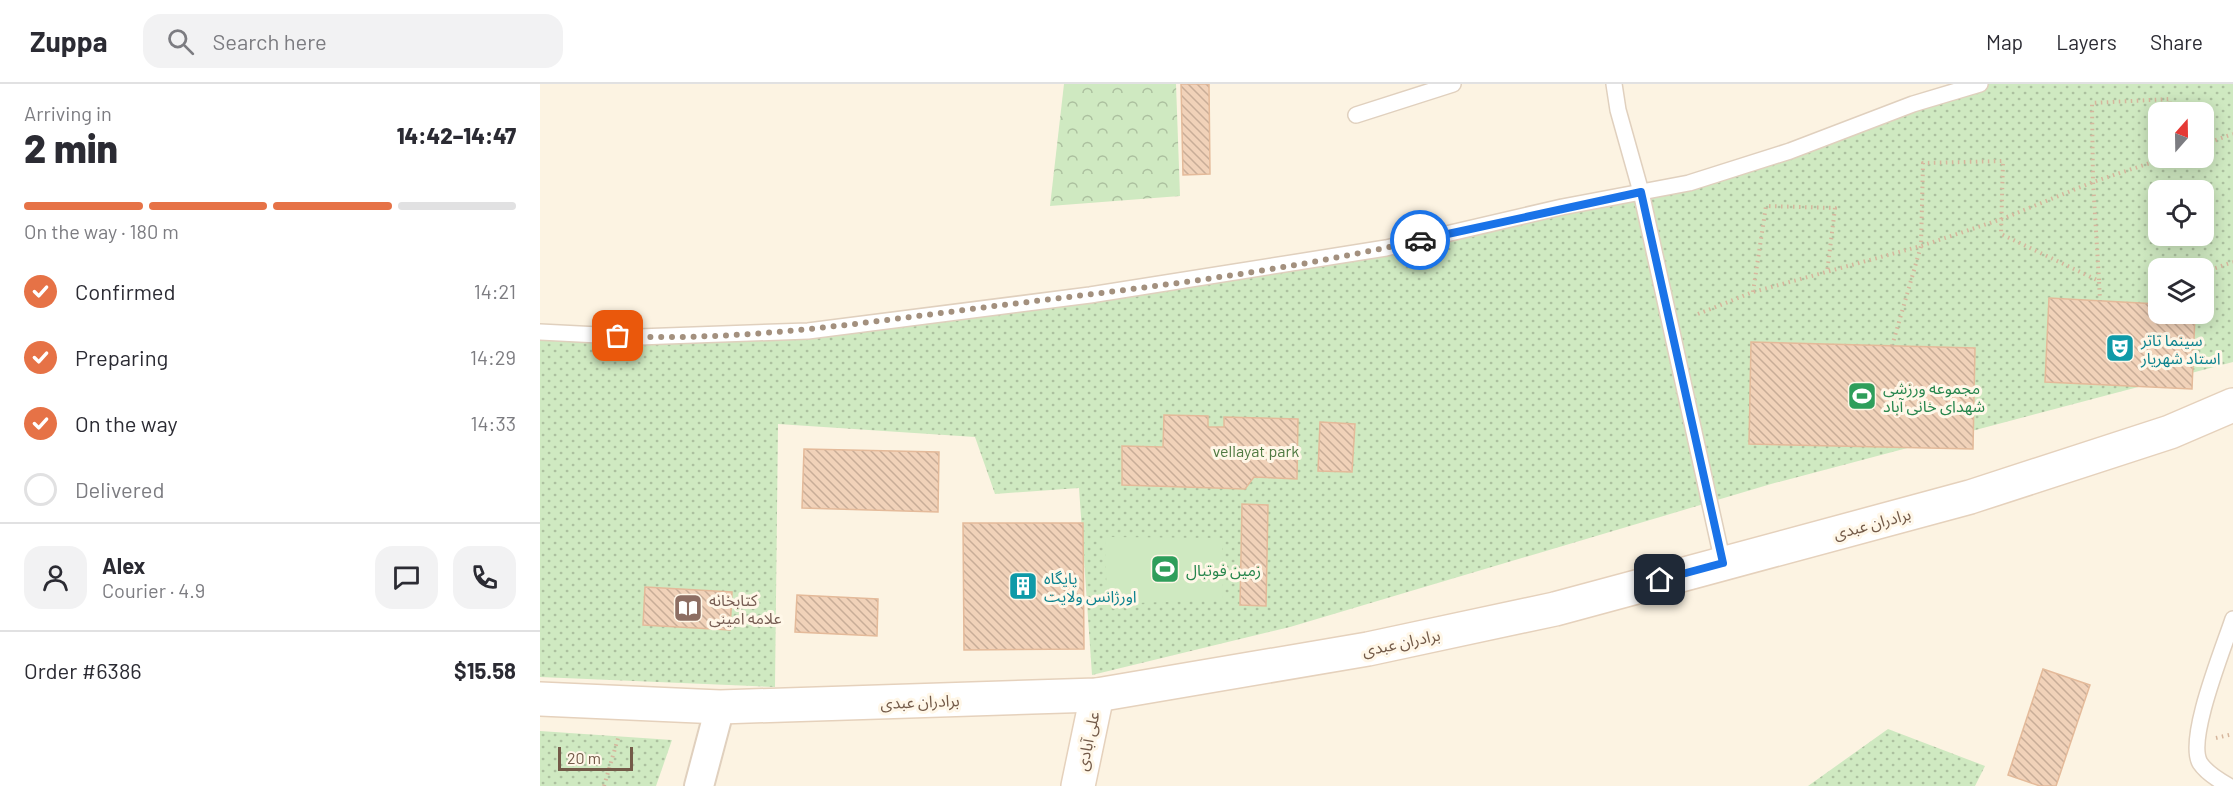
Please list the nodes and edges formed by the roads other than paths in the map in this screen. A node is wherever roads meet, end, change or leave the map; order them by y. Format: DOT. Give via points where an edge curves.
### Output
graph roads {
  1 [pos="1453,84"];
  2 [pos="1614,84"];
  3 [pos="1980,84"];
  4 [pos="1356,115"];
  5 [pos="1641,192"];
  6 [pos="540,332"];
  7 [pos="2233,405"];
  8 [pos="1723,563"];
  9 [pos="2233,619"];
  10 [pos="1097,695"];
  11 [pos="540,699"];
  12 [pos="720,707"];
  13 [pos="699,786"];
  14 [pos="1078,786"];
  15 [pos="2229,786"];
  1 -- 4 [label="lane"];
  2 -- 5 [label="lane"];
  3 -- 5 [label="lane" via="1913,104 1790,151 1689,183"];
  5 -- 6 [label="lane" via="1316,260 1090,295 807,331 638,337"];
  5 -- 8 [label="lane"];
  7 -- 8 [label="main road, برادران عبدی" via="2170,432 1970,496"];
  8 -- 10 [label="main road, برادران عبدی" via="1555,609 1368,649"];
  9 -- 15 [label="lane" via="2200,719 2196,744 2200,763"];
  10 -- 12 [label="main road, برادران عبدی"];
  10 -- 14 [label="main road, علی آبادی"];
  11 -- 12 [label="main road, برادران عبدی"];
  12 -- 13 [label="street"];
}
